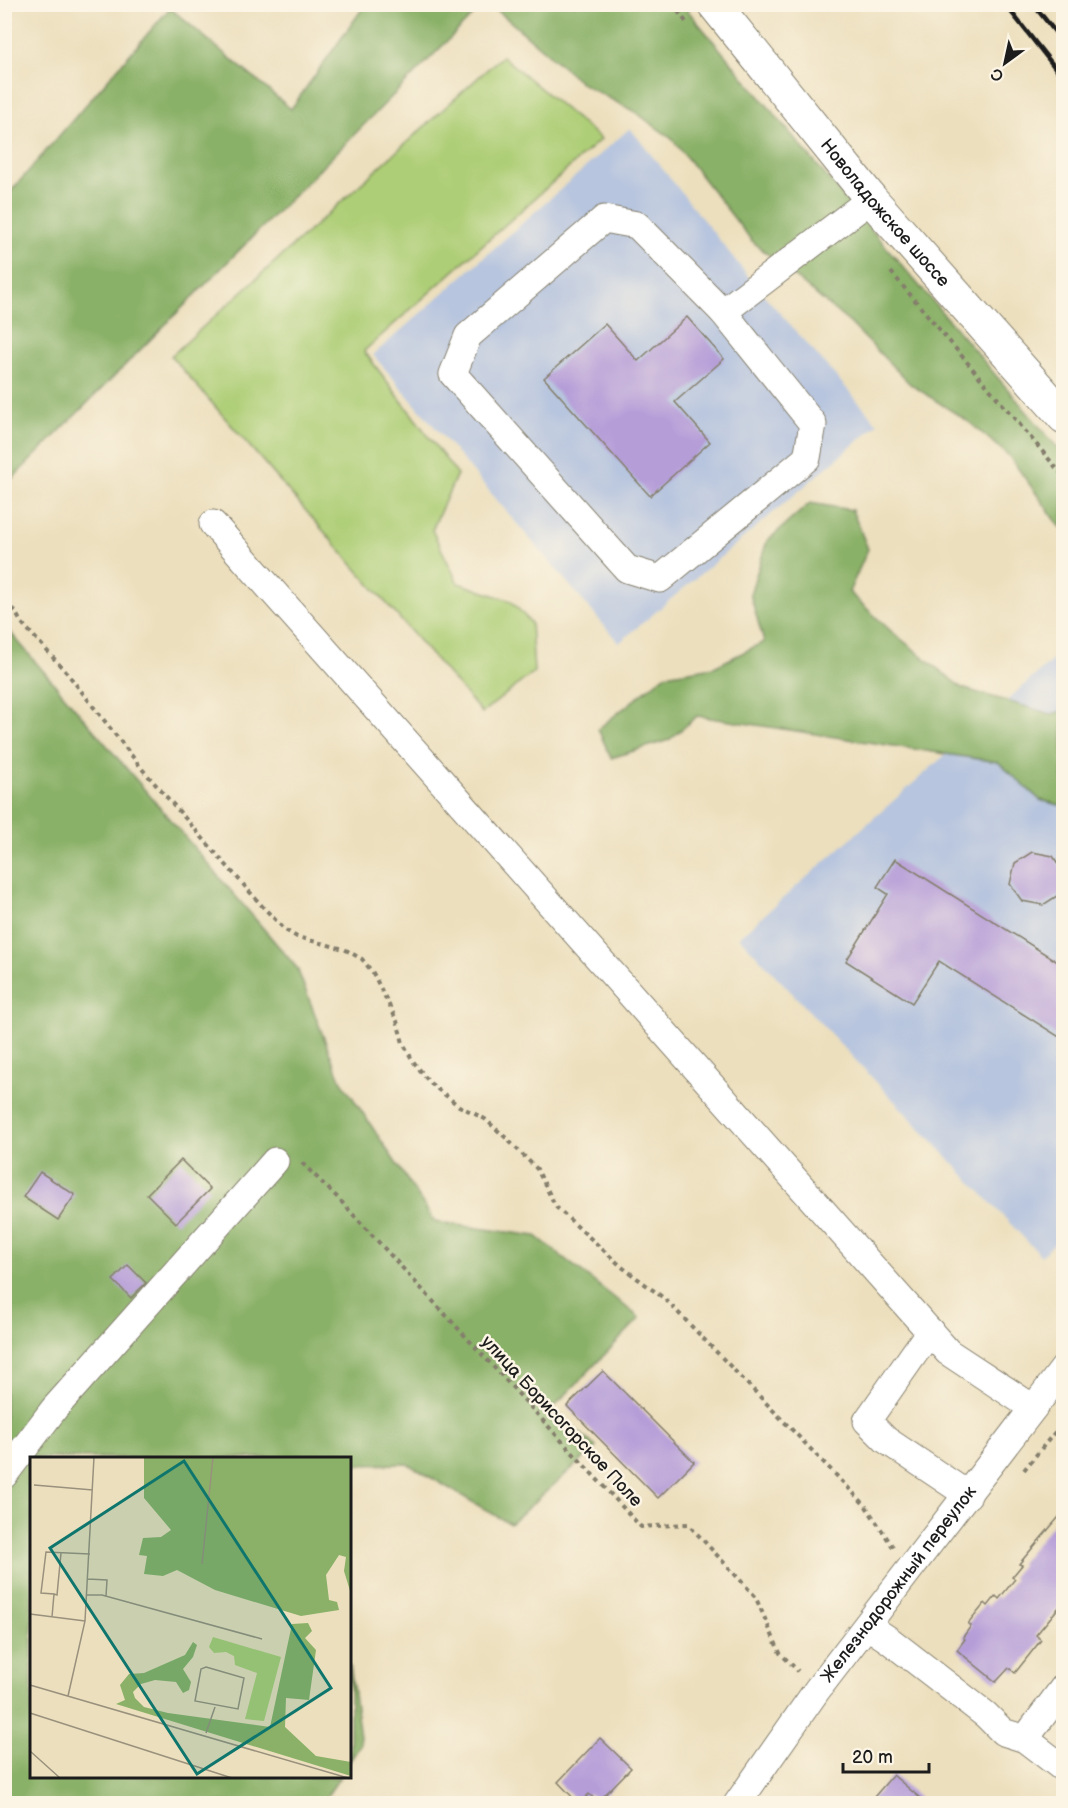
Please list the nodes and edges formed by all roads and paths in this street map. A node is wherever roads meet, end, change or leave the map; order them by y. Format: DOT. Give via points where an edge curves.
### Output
graph roads {
  1 [pos="714,4"];
  2 [pos="871,199"];
  3 [pos="723,312"];
  4 [pos="1064,417"];
  5 [pos="213,524"];
  6 [pos="4,592"];
  7 [pos="275,1161"];
  8 [pos="930,1331"];
  9 [pos="1064,1368"];
  10 [pos="1033,1408"];
  11 [pos="4,1475"];
  12 [pos="968,1495"];
  13 [pos="911,1569"];
  14 [pos="868,1626"];
  15 [pos="1064,1687"];
  16 [pos="818,1690"];
  17 [pos="1025,1739"];
  18 [pos="1064,1769"];
  19 [pos="737,1803"];
  1 -- 2 [label="main road, Новоладожское шоссе"];
  2 -- 3 [label="street"];
  2 -- 4 [label="main road, Новоладожское шоссе"];
  3 -- 3 [label="street" via="637,225 604,219 468,336 453,374 627,569 660,579 807,458 813,424"];
  5 -- 8 [label="street"];
  6 -- 13 [label="path" via="21,622 270,915 297,937 344,949 362,959 397,1021 413,1061 430,1083 459,1106 484,1119 537,1169 556,1206 622,1267 665,1299 865,1505"];
  7 -- 11 [label="street" via="54,1409"];
  7 -- 16 [label="path, улица Борисогорское Поле" via="304,1163 641,1527 688,1524 755,1596 780,1653"];
  8 -- 10 [label="street" via="948,1352"];
  8 -- 12 [label="street" via="867,1421 886,1440"];
  9 -- 10 [label="street, Железнодорожный переулок"];
  10 -- 12 [label="street, Железнодорожный переулок"];
  12 -- 13 [label="street, Железнодорожный переулок"];
  13 -- 14 [label="street, Железнодорожный переулок"];
  14 -- 16 [label="street, Железнодорожный переулок"];
  14 -- 17 [label="street" via="1003,1732"];
  15 -- 17 [label="street"];
  16 -- 19 [label="street, Железнодорожный переулок"];
  17 -- 18 [label="street"];
}
